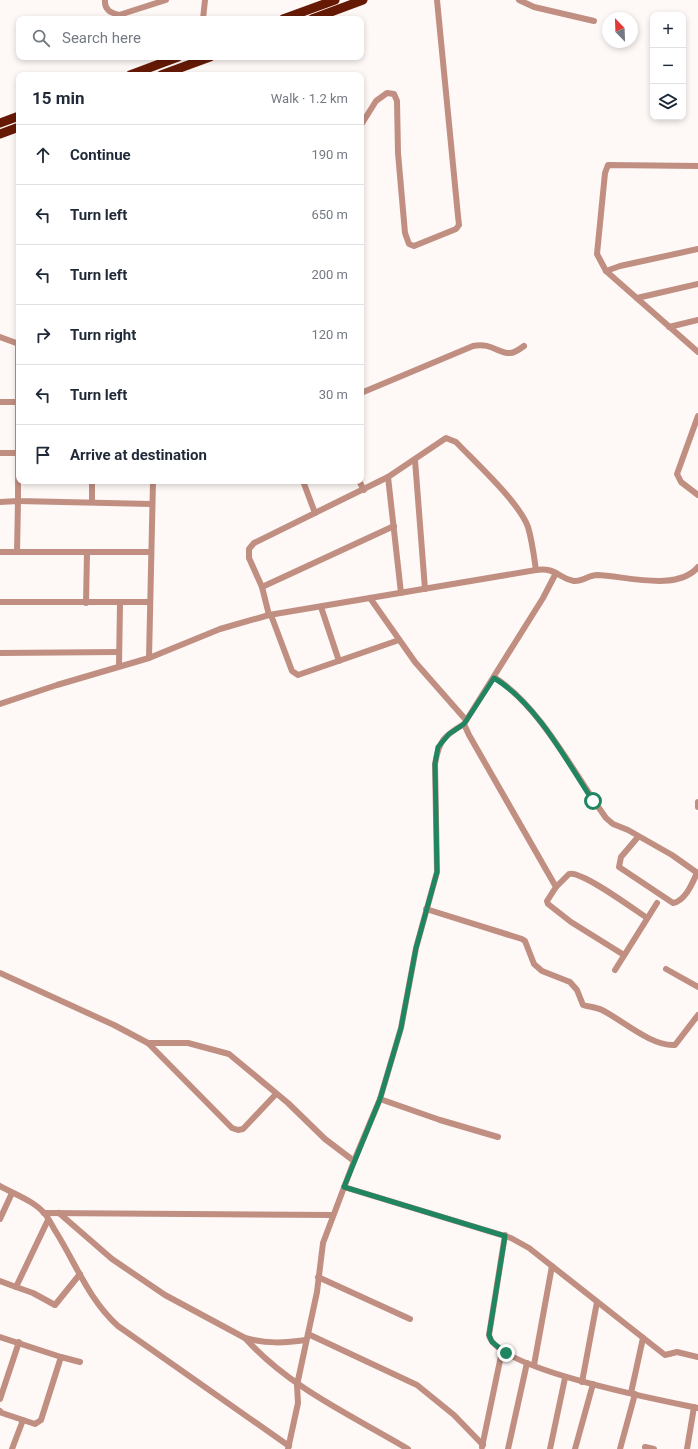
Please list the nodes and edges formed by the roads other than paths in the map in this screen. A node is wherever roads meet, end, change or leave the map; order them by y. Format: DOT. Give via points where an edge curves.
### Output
graph roads {
  1 [pos="105,0"];
  2 [pos="166,0"];
  3 [pos="205,0"];
  4 [pos="335,0"];
  5 [pos="363,0"];
  6 [pos="437,0"];
  7 [pos="518,0"];
  8 [pos="155,2"];
  9 [pos="203,16"];
  10 [pos="291,16"];
  11 [pos="320,16"];
  12 [pos="594,21"];
  13 [pos="171,60"];
  14 [pos="202,60"];
  15 [pos="144,72"];
  16 [pos="169,72"];
  17 [pos="16,117"];
  18 [pos="364,120"];
  19 [pos="0,123"];
  20 [pos="16,128"];
  21 [pos="0,134"];
  22 [pos="698,166"];
  23 [pos="698,249"];
  24 [pos="606,271"];
  25 [pos="698,284"];
  26 [pos="637,298"];
  27 [pos="698,320"];
  28 [pos="669,327"];
  29 [pos="0,337"];
  30 [pos="16,343"];
  31 [pos="524,346"];
  32 [pos="698,352"];
  33 [pos="364,392"];
  34 [pos="0,402"];
  35 [pos="16,402"];
  36 [pos="698,416"];
  37 [pos="697,424"];
  38 [pos="0,453"];
  39 [pos="16,453"];
  40 [pos="415,460"];
  41 [pos="388,477"];
  42 [pos="18,484"];
  43 [pos="92,484"];
  44 [pos="153,484"];
  45 [pos="304,484"];
  46 [pos="361,484"];
  47 [pos="364,490"];
  48 [pos="698,494"];
  49 [pos="18,501"];
  50 [pos="0,502"];
  51 [pos="92,502"];
  52 [pos="151,504"];
  53 [pos="315,513"];
  54 [pos="394,526"];
  55 [pos="0,552"];
  56 [pos="17,552"];
  57 [pos="150,552"];
  58 [pos="87,553"];
  59 [pos="698,567"];
  60 [pos="536,570"];
  61 [pos="556,573"];
  62 [pos="262,587"];
  63 [pos="425,589"];
  64 [pos="401,593"];
  65 [pos="370,598"];
  66 [pos="0,602"];
  67 [pos="150,602"];
  68 [pos="86,603"];
  69 [pos="120,604"];
  70 [pos="321,607"];
  71 [pos="270,615"];
  72 [pos="399,640"];
  73 [pos="119,652"];
  74 [pos="0,653"];
  75 [pos="150,658"];
  76 [pos="339,660"];
  77 [pos="119,666"];
  78 [pos="494,678"];
  79 [pos="0,704"];
  80 [pos="465,722"];
  81 [pos="698,802"];
  82 [pos="698,807"];
  83 [pos="638,837"];
  84 [pos="556,887"];
  85 [pos="657,903"];
  86 [pos="426,909"];
  87 [pos="647,918"];
  88 [pos="624,955"];
  89 [pos="666,969"];
  90 [pos="615,970"];
  91 [pos="0,973"];
  92 [pos="698,987"];
  93 [pos="698,1015"];
  94 [pos="148,1043"];
  95 [pos="276,1094"];
  96 [pos="380,1099"];
  97 [pos="498,1137"];
  98 [pos="354,1161"];
  99 [pos="0,1186"];
  100 [pos="344,1187"];
  101 [pos="12,1192"];
  102 [pos="44,1213"];
  103 [pos="59,1213"];
  104 [pos="333,1215"];
  105 [pos="0,1219"];
  106 [pos="48,1220"];
  107 [pos="505,1236"];
  108 [pos="552,1266"];
  109 [pos="80,1274"];
  110 [pos="318,1276"];
  111 [pos="0,1281"];
  112 [pos="16,1287"];
  113 [pos="597,1302"];
  114 [pos="410,1319"];
  115 [pos="0,1337"];
  116 [pos="307,1337"];
  117 [pos="245,1338"];
  118 [pos="643,1338"];
  119 [pos="19,1342"];
  120 [pos="502,1351"];
  121 [pos="61,1357"];
  122 [pos="698,1357"];
  123 [pos="80,1362"];
  124 [pos="527,1363"];
  125 [pos="534,1366"];
  126 [pos="565,1378"];
  127 [pos="582,1382"];
  128 [pos="593,1384"];
  129 [pos="297,1385"];
  130 [pos="633,1394"];
  131 [pos="0,1399"];
  132 [pos="696,1408"];
  133 [pos="0,1410"];
  134 [pos="23,1420"];
  135 [pos="482,1447"];
  136 [pos="645,1447"];
  137 [pos="288,1448"];
  138 [pos="12,1449"];
  139 [pos="408,1449"];
  140 [pos="508,1449"];
  141 [pos="550,1449"];
  142 [pos="575,1449"];
  143 [pos="620,1449"];
  144 [pos="654,1449"];
  145 [pos="687,1449"];
  1 -- 8 [label="street" via="106,8 111,13 119,15"];
  2 -- 8 [label="street"];
  3 -- 9 [label="street"];
  4 -- 10 [label="highway"];
  5 -- 11 [label="highway"];
  6 -- 18 [label="street" via="459,225 456,229 414,246 409,244 405,232 398,153 397,100 394,94 387,93 378,98"];
  7 -- 12 [label="street" via="534,7"];
  13 -- 15 [label="highway"];
  14 -- 16 [label="highway"];
  17 -- 19 [label="highway"];
  20 -- 21 [label="highway"];
  22 -- 24 [label="street" via="607,166 597,254"];
  23 -- 24 [label="street"];
  24 -- 26 [label="street"];
  25 -- 26 [label="street"];
  26 -- 28 [label="street"];
  27 -- 28 [label="street"];
  28 -- 32 [label="street"];
  29 -- 30 [label="street"];
  31 -- 33 [label="street" via="511,353 505,353 492,346 473,346"];
  34 -- 35 [label="street"];
  36 -- 37 [label="street"];
  37 -- 48 [label="street" via="677,474 681,482"];
  38 -- 39 [label="street"];
  40 -- 41 [label="street"];
  40 -- 60 [label="street" via="446,438 456,442 524,517"];
  40 -- 63 [label="street"];
  41 -- 47 [label="street"];
  41 -- 54 [label="street"];
  42 -- 49 [label="street"];
  43 -- 51 [label="street"];
  44 -- 52 [label="street"];
  45 -- 53 [label="street"];
  46 -- 47 [label="street"];
  47 -- 53 [label="street"];
  49 -- 50 [label="street"];
  49 -- 51 [label="street"];
  49 -- 56 [label="street"];
  51 -- 52 [label="street"];
  52 -- 57 [label="street"];
  53 -- 62 [label="street" via="254,543 249,549 249,558"];
  54 -- 62 [label="street"];
  54 -- 64 [label="street"];
  55 -- 56 [label="street"];
  56 -- 58 [label="street"];
  57 -- 58 [label="street"];
  57 -- 67 [label="street"];
  58 -- 68 [label="street"];
  59 -- 61 [label="street" via="682,578 656,581 592,575 575,581"];
  60 -- 61 [label="street" via="547,568"];
  60 -- 63 [label="street"];
  61 -- 78 [label="street"];
  62 -- 71 [label="street"];
  63 -- 64 [label="street"];
  64 -- 65 [label="street"];
  65 -- 70 [label="street"];
  65 -- 72 [label="street"];
  66 -- 68 [label="street"];
  67 -- 69 [label="street"];
  67 -- 75 [label="street"];
  68 -- 69 [label="street"];
  69 -- 73 [label="street"];
  70 -- 71 [label="street"];
  70 -- 76 [label="street"];
  71 -- 75 [label="street" via="220,629"];
  71 -- 76 [label="street" via="294,674 298,675"];
  72 -- 76 [label="street"];
  72 -- 80 [label="street"];
  73 -- 74 [label="street"];
  73 -- 77 [label="street"];
  75 -- 77 [label="street"];
  77 -- 79 [label="street"];
  78 -- 80 [label="street"];
  78 -- 83 [label="street" via="521,699 540,722 606,818"];
  80 -- 84 [label="street" via="469,735"];
  80 -- 86 [label="street" via="449,734 438,747 435,764 437,872"];
  81 -- 82 [label="street"];
  83 -- 83 [label="street" via="672,854 696,872 694,880 681,900 673,903 619,867 621,858"];
  84 -- 87 [label="street" via="569,874 578,875"];
  84 -- 88 [label="street" via="547,901 552,909"];
  85 -- 87 [label="street"];
  86 -- 93 [label="street" via="522,939 534,964 542,971 570,982 577,990 583,1005 599,1009 662,1043 675,1045"];
  86 -- 96 [label="street" via="401,1028"];
  87 -- 88 [label="street"];
  88 -- 90 [label="street"];
  89 -- 92 [label="street"];
  91 -- 94 [label="street" via="114,1024"];
  94 -- 95 [label="street" via="188,1043 229,1054"];
  94 -- 95 [label="street" via="232,1128 243,1129"];
  95 -- 98 [label="street" via="325,1139"];
  96 -- 97 [label="street"];
  96 -- 98 [label="street"];
  98 -- 100 [label="street"];
  99 -- 101 [label="street"];
  100 -- 104 [label="street"];
  100 -- 107 [label="street"];
  101 -- 102 [label="street"];
  101 -- 105 [label="street"];
  102 -- 103 [label="street"];
  102 -- 106 [label="street"];
  103 -- 104 [label="street"];
  103 -- 117 [label="street" via="112,1259 165,1295"];
  104 -- 110 [label="street" via="323,1244"];
  106 -- 109 [label="street"];
  106 -- 112 [label="street"];
  107 -- 108 [label="street" via="528,1248"];
  107 -- 120 [label="street" via="489,1335 490,1340"];
  108 -- 113 [label="street"];
  108 -- 125 [label="street"];
  109 -- 112 [label="street" via="55,1305"];
  109 -- 137 [label="street" via="96,1303 118,1326"];
  110 -- 114 [label="street"];
  110 -- 116 [label="street"];
  111 -- 112 [label="street"];
  113 -- 118 [label="street"];
  113 -- 127 [label="street"];
  115 -- 119 [label="street"];
  116 -- 117 [label="street" via="279,1344"];
  116 -- 129 [label="street"];
  116 -- 135 [label="street" via="417,1385 454,1415"];
  117 -- 129 [label="street" via="260,1355"];
  118 -- 122 [label="street" via="664,1355 677,1352"];
  118 -- 130 [label="street"];
  119 -- 121 [label="street"];
  119 -- 131 [label="street"];
  120 -- 124 [label="street"];
  120 -- 135 [label="street"];
  121 -- 123 [label="street"];
  121 -- 134 [label="street" via="41,1420 35,1424"];
  124 -- 125 [label="street"];
  124 -- 140 [label="street"];
  125 -- 126 [label="street"];
  126 -- 127 [label="street"];
  126 -- 141 [label="street"];
  127 -- 128 [label="street"];
  128 -- 130 [label="street"];
  128 -- 142 [label="street"];
  129 -- 137 [label="street" via="298,1403"];
  129 -- 139 [label="street"];
  130 -- 132 [label="street"];
  130 -- 143 [label="street"];
  132 -- 145 [label="street"];
  133 -- 134 [label="street"];
  134 -- 138 [label="street"];
  136 -- 144 [label="street"];
}
